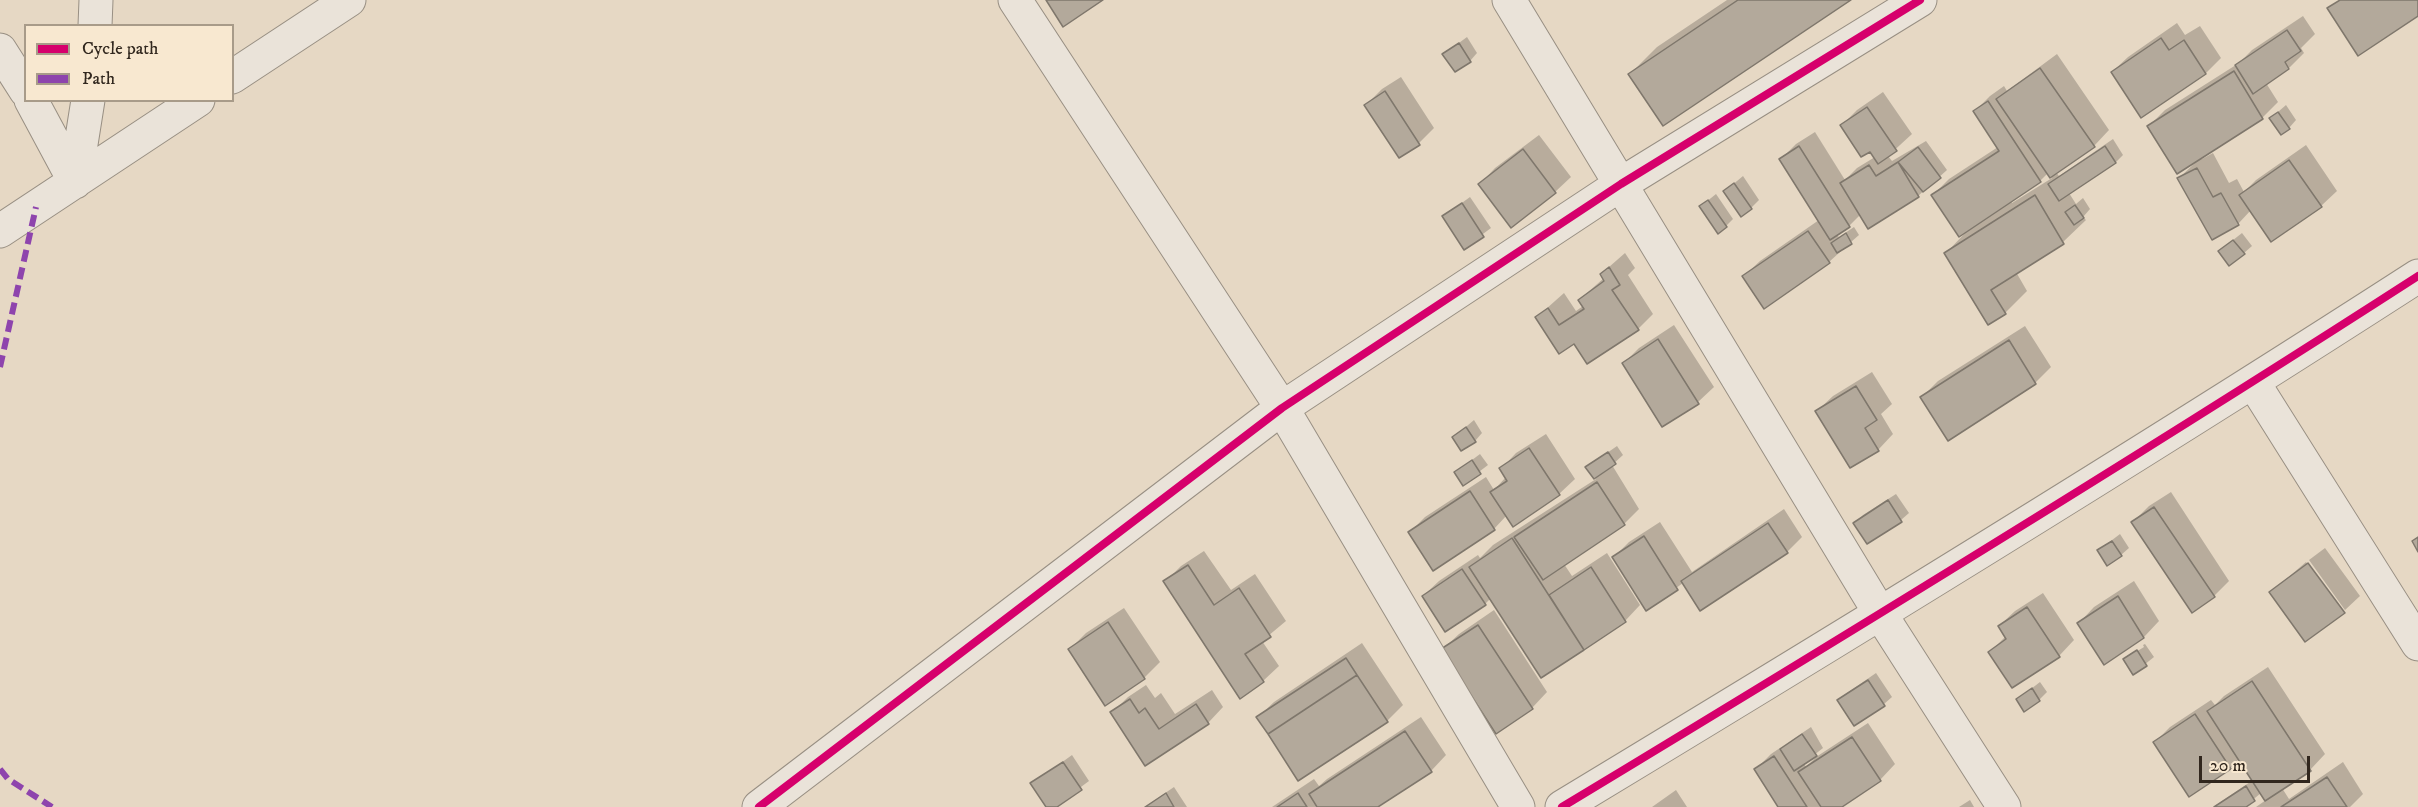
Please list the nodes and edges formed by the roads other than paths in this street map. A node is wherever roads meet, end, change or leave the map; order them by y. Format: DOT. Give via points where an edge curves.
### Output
graph roads {
  1 [pos="96,0"];
  2 [pos="349,0"];
  3 [pos="1015,0"];
  4 [pos="1509,0"];
  5 [pos="1920,0"];
  6 [pos="95,24"];
  7 [pos="0,50"];
  8 [pos="234,76"];
  9 [pos="24,88"];
  10 [pos="32,102"];
  11 [pos="88,102"];
  12 [pos="195,102"];
  13 [pos="75,182"];
  14 [pos="1621,184"];
  15 [pos="0,231"];
  16 [pos="2418,276"];
  17 [pos="2253,382"];
  18 [pos="1282,408"];
  19 [pos="1881,615"];
  20 [pos="2418,644"];
  21 [pos="759,807"];
  22 [pos="1518,807"];
  23 [pos="1562,807"];
  24 [pos="2004,807"];
  1 -- 6 [label="street"];
  2 -- 8 [label="street"];
  3 -- 18 [label="street"];
  4 -- 14 [label="street"];
  5 -- 14 [label="street"];
  7 -- 9 [label="street"];
  10 -- 13 [label="street"];
  11 -- 13 [label="street"];
  12 -- 13 [label="street"];
  13 -- 15 [label="street"];
  14 -- 18 [label="street"];
  14 -- 19 [label="street"];
  16 -- 17 [label="street"];
  17 -- 19 [label="street"];
  17 -- 20 [label="street"];
  18 -- 21 [label="street"];
  18 -- 22 [label="street"];
  19 -- 23 [label="street"];
  19 -- 24 [label="street"];
}
